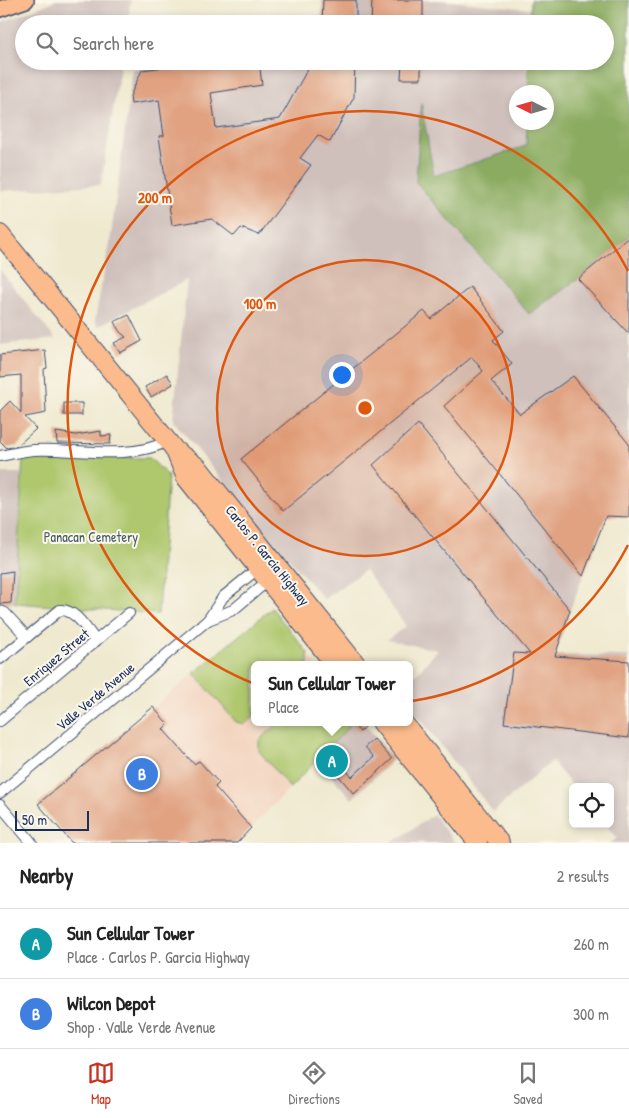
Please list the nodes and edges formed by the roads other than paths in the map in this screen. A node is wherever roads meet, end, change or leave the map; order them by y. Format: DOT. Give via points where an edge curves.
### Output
graph roads {
  1 [pos="26,0"];
  2 [pos="4,5"];
  3 [pos="0,234"];
  4 [pos="171,446"];
  5 [pos="0,456"];
  6 [pos="270,569"];
  7 [pos="233,589"];
  8 [pos="243,601"];
  9 [pos="0,611"];
  10 [pos="129,613"];
  11 [pos="208,620"];
  12 [pos="27,636"];
  13 [pos="96,641"];
  14 [pos="0,659"];
  15 [pos="332,661"];
  16 [pos="353,661"];
  17 [pos="0,721"];
  18 [pos="384,726"];
  19 [pos="406,726"];
  20 [pos="0,793"];
  21 [pos="0,805"];
  22 [pos="32,843"];
  23 [pos="478,843"];
  24 [pos="500,843"];
  1 -- 2 [label="main road"];
  3 -- 4 [label="highway, Carlos P. Garcia Highway"];
  4 -- 5 [label="street" via="82,452 34,450"];
  4 -- 6 [label="highway, Carlos P. Garcia Highway" via="198,467"];
  6 -- 7 [label="street, Valle Verde Avenue"];
  6 -- 8 [label="street, Valle Verde Avenue"];
  6 -- 15 [label="highway, Carlos P. Garcia Highway"];
  6 -- 16 [label="highway, Carlos P. Garcia Highway"];
  7 -- 8 [label="street"];
  7 -- 11 [label="street, Valle Verde Avenue" via="223,597"];
  8 -- 11 [label="street, Valle Verde Avenue" via="233,610"];
  9 -- 12 [label="street"];
  10 -- 13 [label="street, Enriquez Street"];
  11 -- 20 [label="street, Valle Verde Avenue"];
  12 -- 13 [label="street" via="57,612 66,610 74,614"];
  12 -- 14 [label="street"];
  13 -- 17 [label="street, Enriquez Street"];
  18 -- 23 [label="highway"];
  19 -- 24 [label="highway"];
  21 -- 22 [label="street"];
}
